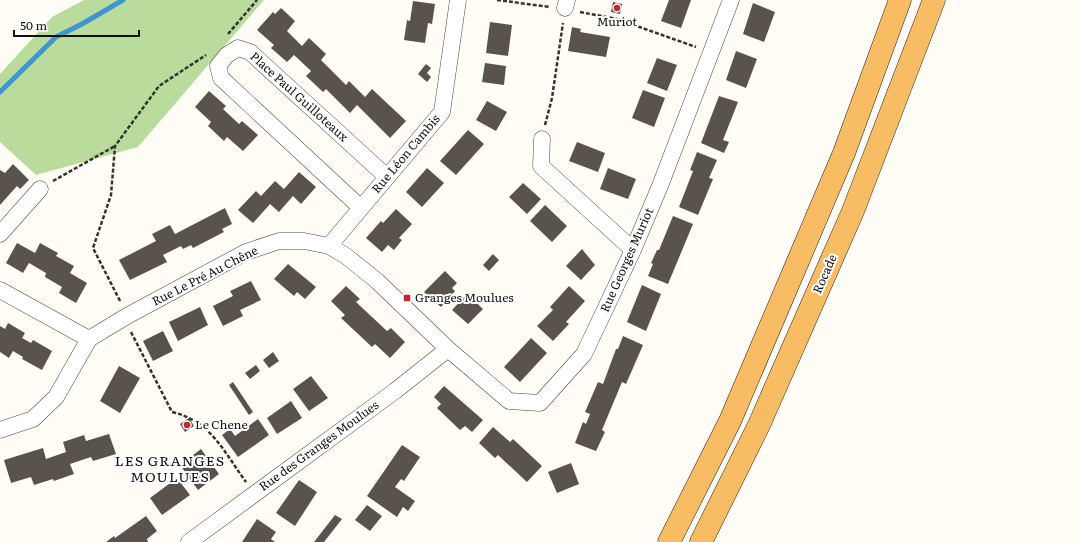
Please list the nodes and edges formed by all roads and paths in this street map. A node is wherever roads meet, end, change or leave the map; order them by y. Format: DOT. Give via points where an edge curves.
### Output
graph roads {
  1 [pos="257,0"];
  2 [pos="458,0"];
  3 [pos="497,0"];
  4 [pos="731,0"];
  5 [pos="900,0"];
  6 [pos="934,0"];
  7 [pos="566,4"];
  8 [pos="226,36"];
  9 [pos="210,52"];
  10 [pos="711,52"];
  11 [pos="542,139"];
  12 [pos="115,146"];
  13 [pos="387,177"];
  14 [pos="40,189"];
  15 [pos="361,208"];
  16 [pos="0,234"];
  17 [pos="329,246"];
  18 [pos="633,250"];
  19 [pos="0,290"];
  20 [pos="126,317"];
  21 [pos="89,339"];
  22 [pos="448,348"];
  23 [pos="0,430"];
  24 [pos="254,494"];
  25 [pos="189,542"];
  26 [pos="668,542"];
  27 [pos="701,542"];
  1 -- 8 [label="path"];
  2 -- 13 [label="street, Rue Léon Cambis" via="442,112"];
  3 -- 7 [label="path"];
  4 -- 10 [label="street, Rue Georges Muriot"];
  5 -- 26 [label="highway" via="844,153 730,420"];
  6 -- 27 [label="highway, Rocade" via="853,211 759,425"];
  7 -- 10 [label="path"];
  7 -- 11 [label="path" via="552,98"];
  9 -- 12 [label="path" via="159,86"];
  10 -- 18 [label="street, Rue Georges Muriot"];
  11 -- 18 [label="street" via="541,166"];
  12 -- 14 [label="path"];
  12 -- 20 [label="path" via="111,195 93,248"];
  13 -- 15 [label="street, Rue Léon Cambis"];
  13 -- 15 [label="street, Place Paul Guilloteaux" via="250,52 238,48 227,55 218,66 221,78"];
  14 -- 16 [label="street"];
  15 -- 17 [label="street, Rue Léon Cambis"];
  17 -- 20 [label="street, Rue Le Pré Au Chêne" via="304,241 280,241 246,252"];
  17 -- 22 [label="street, Rue Le Pré Au Chêne" via="377,281"];
  18 -- 22 [label="street, Rue Georges Muriot" via="584,354 540,403 509,401"];
  19 -- 21 [label="street"];
  20 -- 21 [label="street, Rue Le Pré Au Chêne"];
  20 -- 24 [label="path" via="172,412 203,425"];
  21 -- 23 [label="street, Rue Le Pré Au Chêne" via="56,397 33,419"];
  22 -- 24 [label="street, Rue des Granges Moulues" via="395,391"];
  24 -- 25 [label="street, Rue des Granges Moulues"];
}
